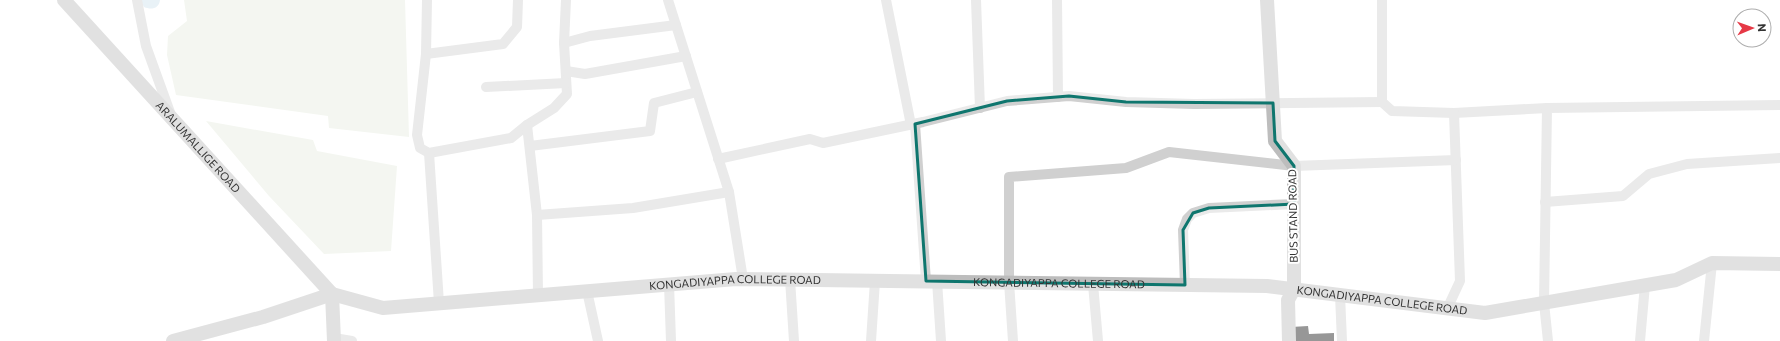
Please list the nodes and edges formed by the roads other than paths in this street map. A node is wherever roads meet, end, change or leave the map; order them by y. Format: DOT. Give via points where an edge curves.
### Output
graph roads {
  1 [pos="64,0"];
  2 [pos="137,0"];
  3 [pos="427,0"];
  4 [pos="518,0"];
  5 [pos="566,0"];
  6 [pos="668,0"];
  7 [pos="886,0"];
  8 [pos="976,0"];
  9 [pos="1057,0"];
  10 [pos="1267,0"];
  11 [pos="1382,0"];
  12 [pos="676,25"];
  13 [pos="564,43"];
  14 [pos="426,54"];
  15 [pos="686,56"];
  16 [pos="566,71"];
  17 [pos="566,83"];
  18 [pos="486,87"];
  19 [pos="697,92"];
  20 [pos="1058,98"];
  21 [pos="1382,102"];
  22 [pos="1273,103"];
  23 [pos="1780,105"];
  24 [pos="980,108"];
  25 [pos="1547,108"];
  26 [pos="1454,112"];
  27 [pos="172,118"];
  28 [pos="913,124"];
  29 [pos="527,125"];
  30 [pos="530,146"];
  31 [pos="429,153"];
  32 [pos="1780,158"];
  33 [pos="718,159"];
  34 [pos="1456,160"];
  35 [pos="1294,166"];
  36 [pos="728,192"];
  37 [pos="1545,202"];
  38 [pos="1294,204"];
  39 [pos="537,215"];
  40 [pos="1712,263"];
  41 [pos="1780,264"];
  42 [pos="743,279"];
  43 [pos="790,279"];
  44 [pos="875,281"];
  45 [pos="932,281"];
  46 [pos="1009,282"];
  47 [pos="669,284"];
  48 [pos="1093,284"];
  49 [pos="1185,285"];
  50 [pos="1645,285"];
  51 [pos="1294,289"];
  52 [pos="587,291"];
  53 [pos="332,294"];
  54 [pos="538,295"];
  55 [pos="1340,295"];
  56 [pos="1544,302"];
  57 [pos="439,303"];
  58 [pos="1447,308"];
  59 [pos="334,339"];
  60 [pos="173,341"];
  61 [pos="352,341"];
  62 [pos="598,341"];
  63 [pos="671,341"];
  64 [pos="794,341"];
  65 [pos="871,341"];
  66 [pos="941,341"];
  67 [pos="1013,341"];
  68 [pos="1098,341"];
  69 [pos="1289,341"];
  70 [pos="1342,341"];
  71 [pos="1548,341"];
  72 [pos="1640,341"];
  73 [pos="1704,341"];
  1 -- 27 [label="street, ARALUMALLIGE ROAD"];
  2 -- 27 [label="street" via="146,46"];
  3 -- 14 [label="street"];
  4 -- 14 [label="street" via="517,27 503,44"];
  5 -- 13 [label="street"];
  6 -- 12 [label="street"];
  7 -- 28 [label="street"];
  8 -- 24 [label="street"];
  9 -- 20 [label="street"];
  10 -- 22 [label="street, BUS STAND ROAD"];
  11 -- 21 [label="street"];
  12 -- 13 [label="street" via="590,36"];
  12 -- 15 [label="street"];
  13 -- 16 [label="street"];
  14 -- 31 [label="street" via="417,135 420,148"];
  15 -- 16 [label="street" via="584,74"];
  15 -- 19 [label="street"];
  16 -- 17 [label="street"];
  17 -- 18 [label="street"];
  17 -- 29 [label="street" via="567,94 554,108"];
  19 -- 30 [label="street" via="654,103 650,130"];
  19 -- 33 [label="street"];
  20 -- 22 [label="street" via="1069,96 1126,102 1194,104"];
  20 -- 24 [label="street" via="1006,102"];
  21 -- 22 [label="street"];
  21 -- 26 [label="street" via="1392,111"];
  22 -- 35 [label="street, BUS STAND ROAD" via="1275,141"];
  23 -- 25 [label="street"];
  24 -- 28 [label="street"];
  25 -- 26 [label="street"];
  25 -- 37 [label="street"];
  26 -- 34 [label="street"];
  27 -- 53 [label="street, ARALUMALLIGE ROAD"];
  28 -- 33 [label="street" via="823,143 810,139"];
  28 -- 45 [label="street"];
  29 -- 30 [label="street"];
  29 -- 31 [label="street" via="511,138"];
  30 -- 39 [label="street"];
  31 -- 57 [label="street"];
  32 -- 37 [label="street" via="1687,164 1649,174 1624,196"];
  33 -- 36 [label="street"];
  34 -- 35 [label="street"];
  34 -- 58 [label="street" via="1460,281"];
  35 -- 38 [label="street, BUS STAND ROAD"];
  35 -- 46 [label="street" via="1169,152 1126,168 1009,177"];
  36 -- 39 [label="street" via="633,208"];
  36 -- 42 [label="street"];
  37 -- 56 [label="street"];
  38 -- 49 [label="street" via="1210,208 1192,213 1183,230"];
  38 -- 51 [label="street, BUS STAND ROAD"];
  39 -- 54 [label="street"];
  40 -- 41 [label="street, KONGADIYAPPA COLLEGE ROAD"];
  40 -- 50 [label="street, KONGADIYAPPA COLLEGE ROAD" via="1676,280"];
  40 -- 73 [label="street"];
  42 -- 43 [label="street, KONGADIYAPPA COLLEGE ROAD"];
  42 -- 47 [label="street, KONGADIYAPPA COLLEGE ROAD"];
  43 -- 44 [label="street, KONGADIYAPPA COLLEGE ROAD"];
  43 -- 64 [label="street"];
  44 -- 45 [label="street, KONGADIYAPPA COLLEGE ROAD"];
  44 -- 65 [label="street"];
  45 -- 46 [label="street, KONGADIYAPPA COLLEGE ROAD"];
  45 -- 66 [label="street"];
  46 -- 48 [label="street, KONGADIYAPPA COLLEGE ROAD"];
  46 -- 67 [label="street"];
  47 -- 52 [label="street, KONGADIYAPPA COLLEGE ROAD"];
  47 -- 63 [label="street"];
  48 -- 49 [label="street, KONGADIYAPPA COLLEGE ROAD"];
  48 -- 68 [label="street"];
  49 -- 51 [label="street, KONGADIYAPPA COLLEGE ROAD" via="1268,286"];
  50 -- 56 [label="street, KONGADIYAPPA COLLEGE ROAD"];
  50 -- 72 [label="street"];
  51 -- 55 [label="street, KONGADIYAPPA COLLEGE ROAD"];
  51 -- 69 [label="street, BUS STAND ROAD" via="1288,300"];
  52 -- 54 [label="street, KONGADIYAPPA COLLEGE ROAD"];
  52 -- 62 [label="street"];
  53 -- 57 [label="street, KONGADIYAPPA COLLEGE ROAD" via="383,308"];
  53 -- 59 [label="street"];
  53 -- 60 [label="street" via="263,317"];
  54 -- 57 [label="street, KONGADIYAPPA COLLEGE ROAD"];
  55 -- 58 [label="street, KONGADIYAPPA COLLEGE ROAD"];
  55 -- 70 [label="street"];
  56 -- 58 [label="street, KONGADIYAPPA COLLEGE ROAD" via="1485,313"];
  56 -- 71 [label="street"];
  59 -- 61 [label="street"];
}
